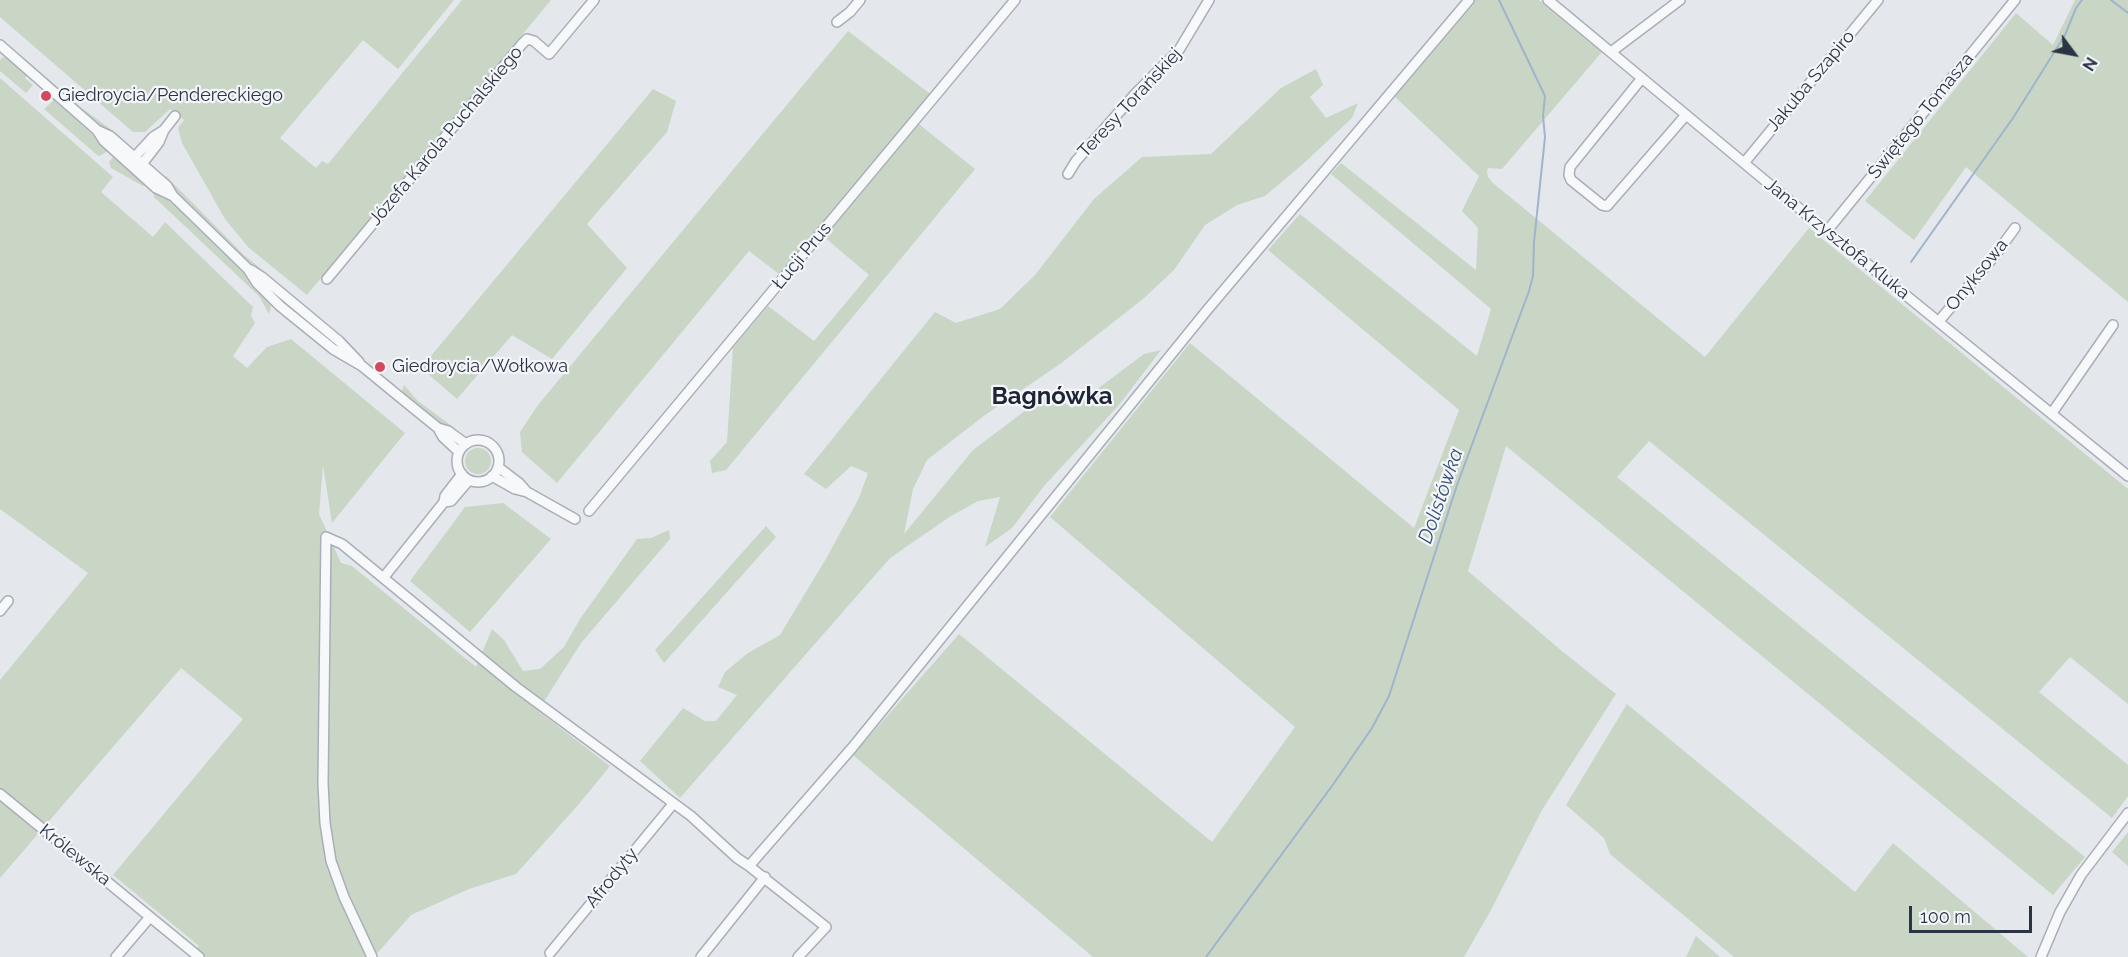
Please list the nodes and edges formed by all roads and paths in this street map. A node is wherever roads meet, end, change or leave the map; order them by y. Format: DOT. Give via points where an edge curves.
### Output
graph roads {
  1 [pos="594,0"];
  2 [pos="860,0"];
  3 [pos="1015,0"];
  4 [pos="1209,0"];
  5 [pos="1469,0"];
  6 [pos="1548,0"];
  7 [pos="1680,0"];
  8 [pos="1878,0"];
  9 [pos="2015,0"];
  10 [pos="837,22"];
  11 [pos="0,45"];
  12 [pos="1611,52"];
  13 [pos="1642,78"];
  14 [pos="1686,115"];
  15 [pos="175,116"];
  16 [pos="1744,162"];
  17 [pos="136,164"];
  18 [pos="1068,174"];
  19 [pos="2015,228"];
  20 [pos="1827,231"];
  21 [pos="327,279"];
  22 [pos="1939,321"];
  23 [pos="2113,325"];
  24 [pos="2052,413"];
  25 [pos="438,428"];
  26 [pos="466,444"];
  27 [pos="459,452"];
  28 [pos="498,467"];
  29 [pos="2128,476"];
  30 [pos="465,477"];
  31 [pos="492,477"];
  32 [pos="527,492"];
  33 [pos="589,511"];
  34 [pos="575,519"];
  35 [pos="384,577"];
  36 [pos="8,601"];
  37 [pos="0,611"];
  38 [pos="0,794"];
  39 [pos="673,804"];
  40 [pos="2128,813"];
  41 [pos="749,866"];
  42 [pos="765,877"];
  43 [pos="150,917"];
  44 [pos="550,953"];
  45 [pos="116,957"];
  46 [pos="199,957"];
  47 [pos="372,957"];
  48 [pos="701,957"];
  49 [pos="798,957"];
  50 [pos="2041,957"];
  1 -- 21 [label="street, Józefa Karola Puchalskiego" via="549,54 534,41 527,39 522,44"];
  2 -- 10 [label="street"];
  3 -- 33 [label="street, Łucji Prus"];
  4 -- 18 [label="street, Teresy Torańskiej" via="1179,50 1136,93"];
  5 -- 41 [label="street" via="1208,309 852,748"];
  6 -- 12 [label="street, Jana Krzysztofa Kluka"];
  7 -- 12 [label="street"];
  8 -- 16 [label="street, Jakuba Szapiro"];
  9 -- 20 [label="street, Świętego Tomasza"];
  11 -- 17 [label="street" via="97,130 104,141"];
  12 -- 13 [label="street, Jana Krzysztofa Kluka"];
  13 -- 14 [label="street, Jana Krzysztofa Kluka"];
  13 -- 14 [label="street" via="1570,167 1569,175 1579,187 1607,206"];
  14 -- 16 [label="street, Jana Krzysztofa Kluka"];
  15 -- 17 [label="street" via="159,142"];
  16 -- 20 [label="street, Jana Krzysztofa Kluka"];
  17 -- 25 [label="street" via="156,188 173,196 287,305 350,351 362,366"];
  19 -- 22 [label="street, Onyksowa"];
  20 -- 22 [label="street, Jana Krzysztofa Kluka"];
  22 -- 24 [label="street, Jana Krzysztofa Kluka"];
  23 -- 24 [label="street"];
  24 -- 29 [label="street, Jana Krzysztofa Kluka"];
  25 -- 26 [label="street"];
  25 -- 27 [label="street"];
  26 -- 27 [label="street"];
  26 -- 28 [label="street" via="477,440 490,444 498,455"];
  27 -- 30 [label="street" via="457,463"];
  28 -- 31 [label="street"];
  28 -- 32 [label="street"];
  30 -- 31 [label="street" via="481,482"];
  30 -- 35 [label="street" via="451,501 444,502"];
  31 -- 32 [label="street"];
  32 -- 34 [label="street"];
  35 -- 39 [label="street" via="516,687"];
  35 -- 47 [label="street" via="342,544 326,537 325,823 331,861"];
  36 -- 37 [label="street"];
  38 -- 43 [label="street, Królewska"];
  39 -- 41 [label="street"];
  39 -- 44 [label="street, Afrodyty"];
  40 -- 50 [label="street" via="2081,875"];
  41 -- 42 [label="street"];
  42 -- 48 [label="street"];
  42 -- 49 [label="street" via="826,927"];
  43 -- 45 [label="street"];
  43 -- 46 [label="street, Królewska"];
}
